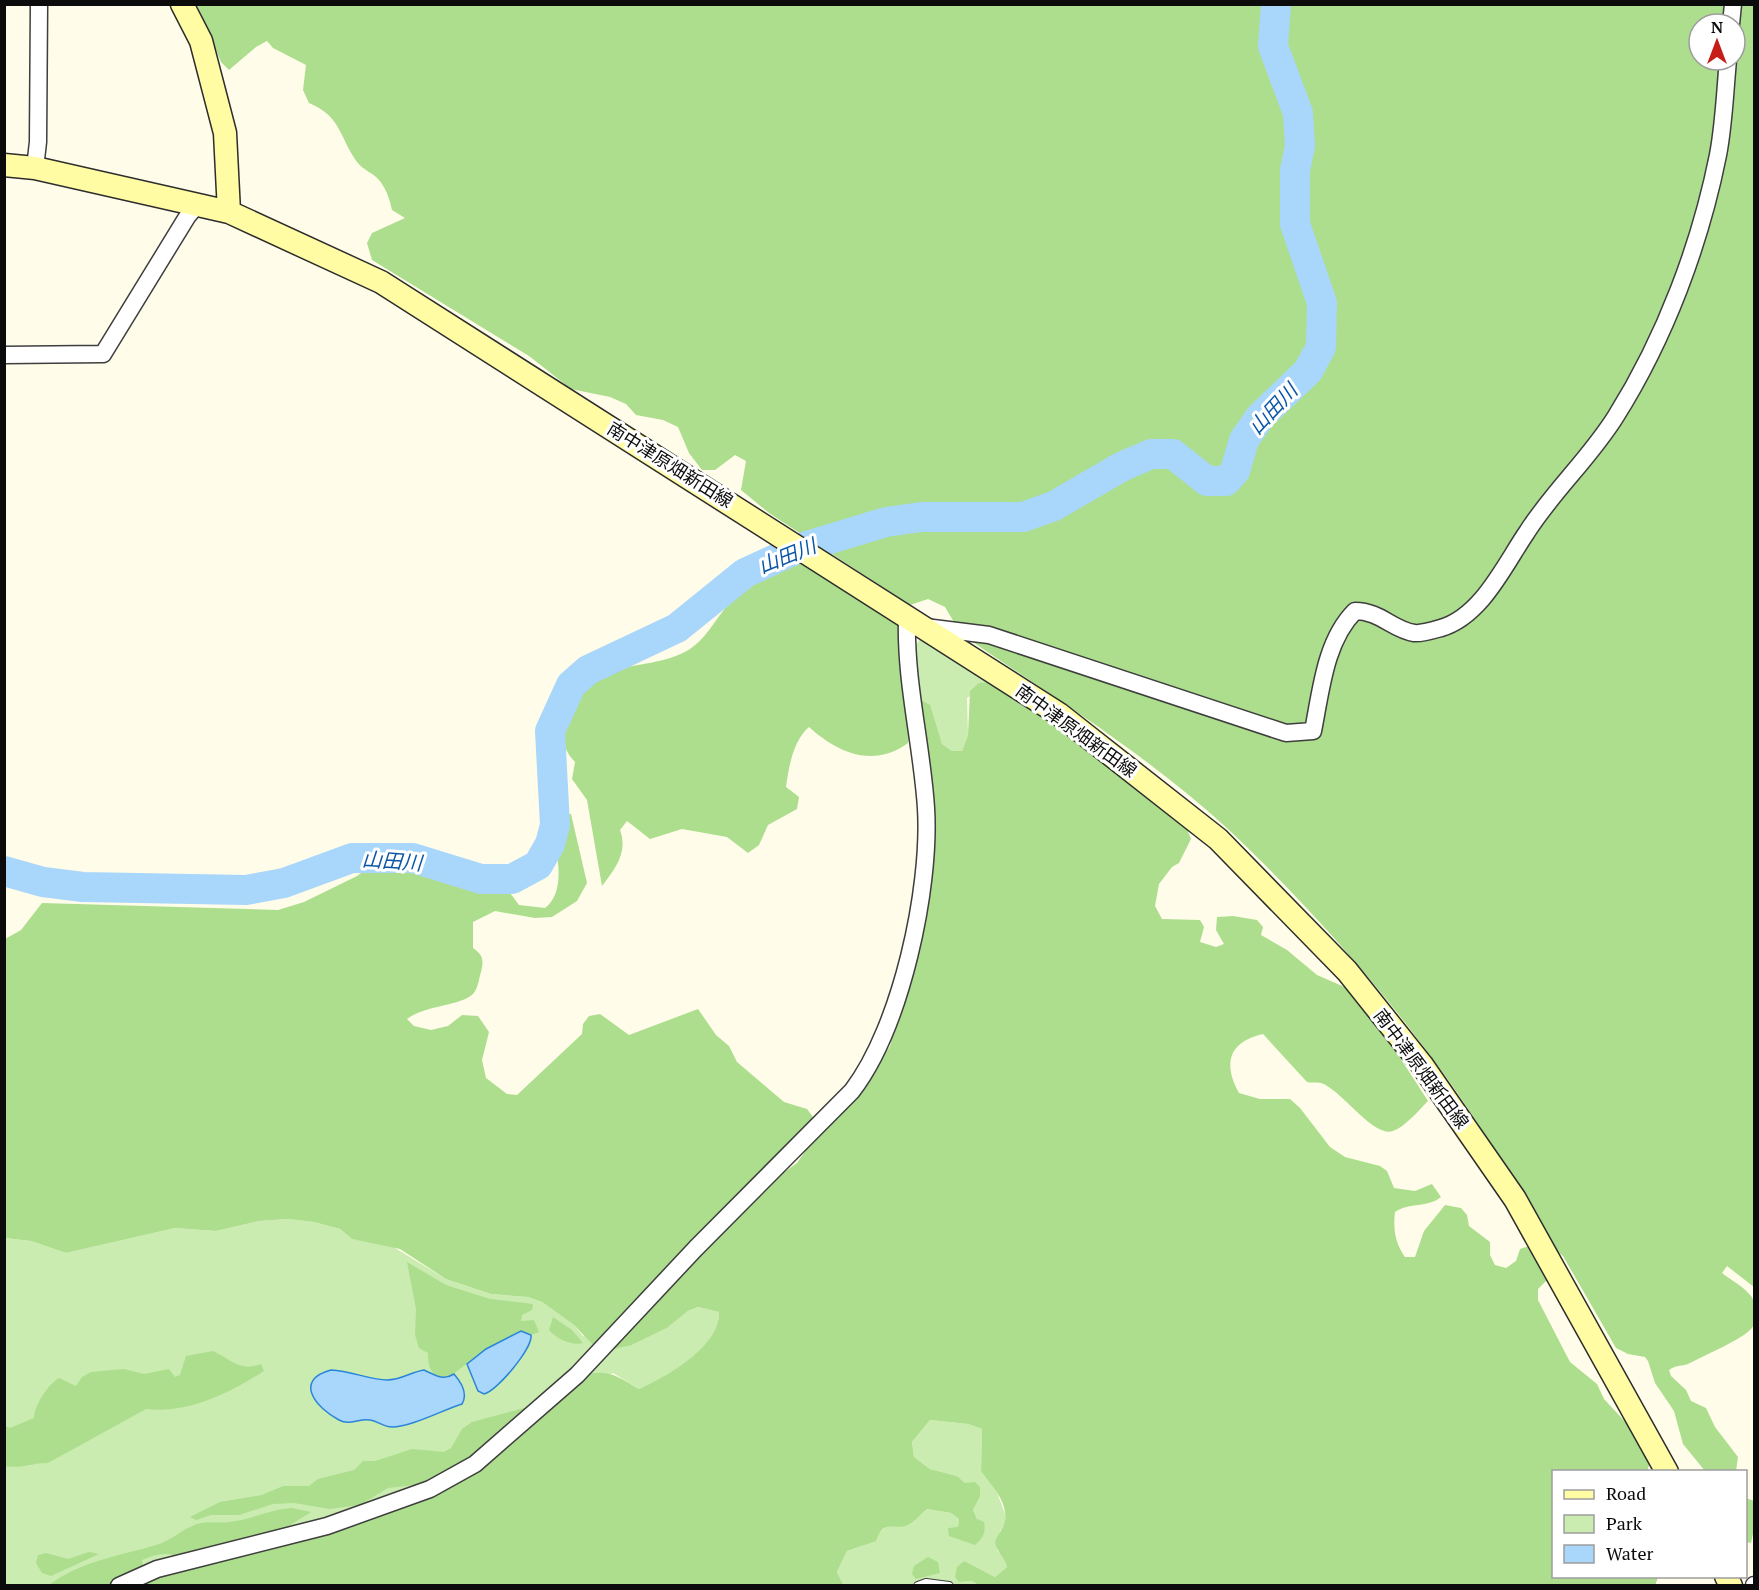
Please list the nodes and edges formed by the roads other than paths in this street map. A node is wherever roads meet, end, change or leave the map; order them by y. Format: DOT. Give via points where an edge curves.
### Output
graph roads {
  1 [pos="39,4"];
  2 [pos="182,4"];
  3 [pos="1727,72"];
  4 [pos="4,165"];
  5 [pos="34,168"];
  6 [pos="197,205"];
  7 [pos="229,212"];
  8 [pos="4,355"];
  9 [pos="914,622"];
  10 [pos="1666,1470"];
  11 [pos="119,1586"];
  12 [pos="918,1586"];
  13 [pos="949,1586"];
  1 -- 5 [label="street" via="38,142"];
  2 -- 7 [label="main road" via="201,41 225,133"];
  3 -- 9 [label="street" via="1718,154 1701,224 1658,335 1615,417 1533,523 1495,585 1465,614 1443,628 1414,633 1368,611 1355,611 1341,625 1324,676 1313,731 1286,733 989,635"];
  4 -- 5 [label="main road, 南中津原畑新田線"];
  5 -- 6 [label="main road, 南中津原畑新田線"];
  6 -- 7 [label="main road, 南中津原畑新田線"];
  6 -- 8 [label="street" via="104,354"];
  7 -- 9 [label="main road, 南中津原畑新田線" via="381,282"];
  9 -- 10 [label="main road, 南中津原畑新田線" via="1059,714 1218,839 1347,971 1422,1065 1515,1199"];
  9 -- 11 [label="street" via="906,652 926,807 926,868 896,1001 864,1075 852,1091 576,1375 475,1464 430,1489 327,1526 157,1569"];
  12 -- 13 [label="lane"];
}
